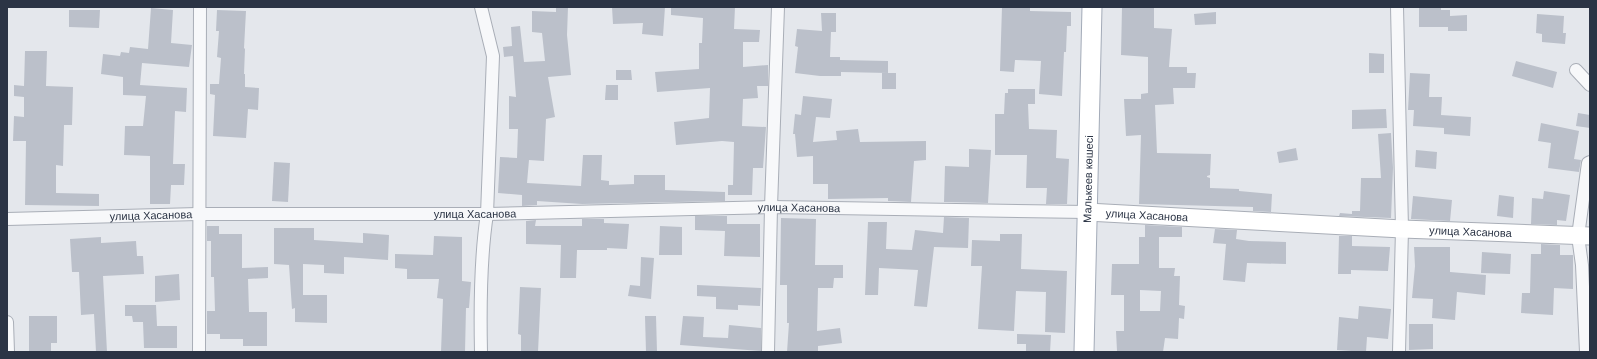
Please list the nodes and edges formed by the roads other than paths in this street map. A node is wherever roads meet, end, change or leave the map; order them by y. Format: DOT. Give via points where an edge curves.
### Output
graph roads {
  1 [pos="200,7"];
  2 [pos="481,7"];
  3 [pos="778,7"];
  4 [pos="1092,7"];
  5 [pos="1397,7"];
  6 [pos="1576,70"];
  7 [pos="1590,85"];
  8 [pos="1590,162"];
  9 [pos="771,207"];
  10 [pos="1087,212"];
  11 [pos="198,214"];
  12 [pos="487,214"];
  13 [pos="7,218"];
  14 [pos="1402,229"];
  15 [pos="1584,236"];
  16 [pos="7,322"];
  17 [pos="8,352"];
  18 [pos="199,352"];
  19 [pos="481,352"];
  20 [pos="768,352"];
  21 [pos="1084,352"];
  22 [pos="1399,352"];
  23 [pos="1586,352"];
  1 -- 11 [label="street"];
  2 -- 12 [label="street" via="493,56"];
  3 -- 9 [label="street"];
  4 -- 10 [label="main road, Малькеев көшесі"];
  5 -- 14 [label="street"];
  6 -- 7 [label="street"];
  8 -- 15 [label="street"];
  9 -- 10 [label="street, улица Хасанова"];
  9 -- 12 [label="street, улица Хасанова"];
  9 -- 20 [label="street"];
  10 -- 14 [label="street, улица Хасанова"];
  10 -- 21 [label="main road, Малькеев көшесі"];
  11 -- 12 [label="street, улица Хасанова"];
  11 -- 13 [label="street, улица Хасанова"];
  11 -- 18 [label="street"];
  12 -- 19 [label="street" via="483,257"];
  14 -- 15 [label="street, улица Хасанова"];
  14 -- 22 [label="street"];
  15 -- 23 [label="street" via="1582,265"];
  16 -- 17 [label="street"];
}
